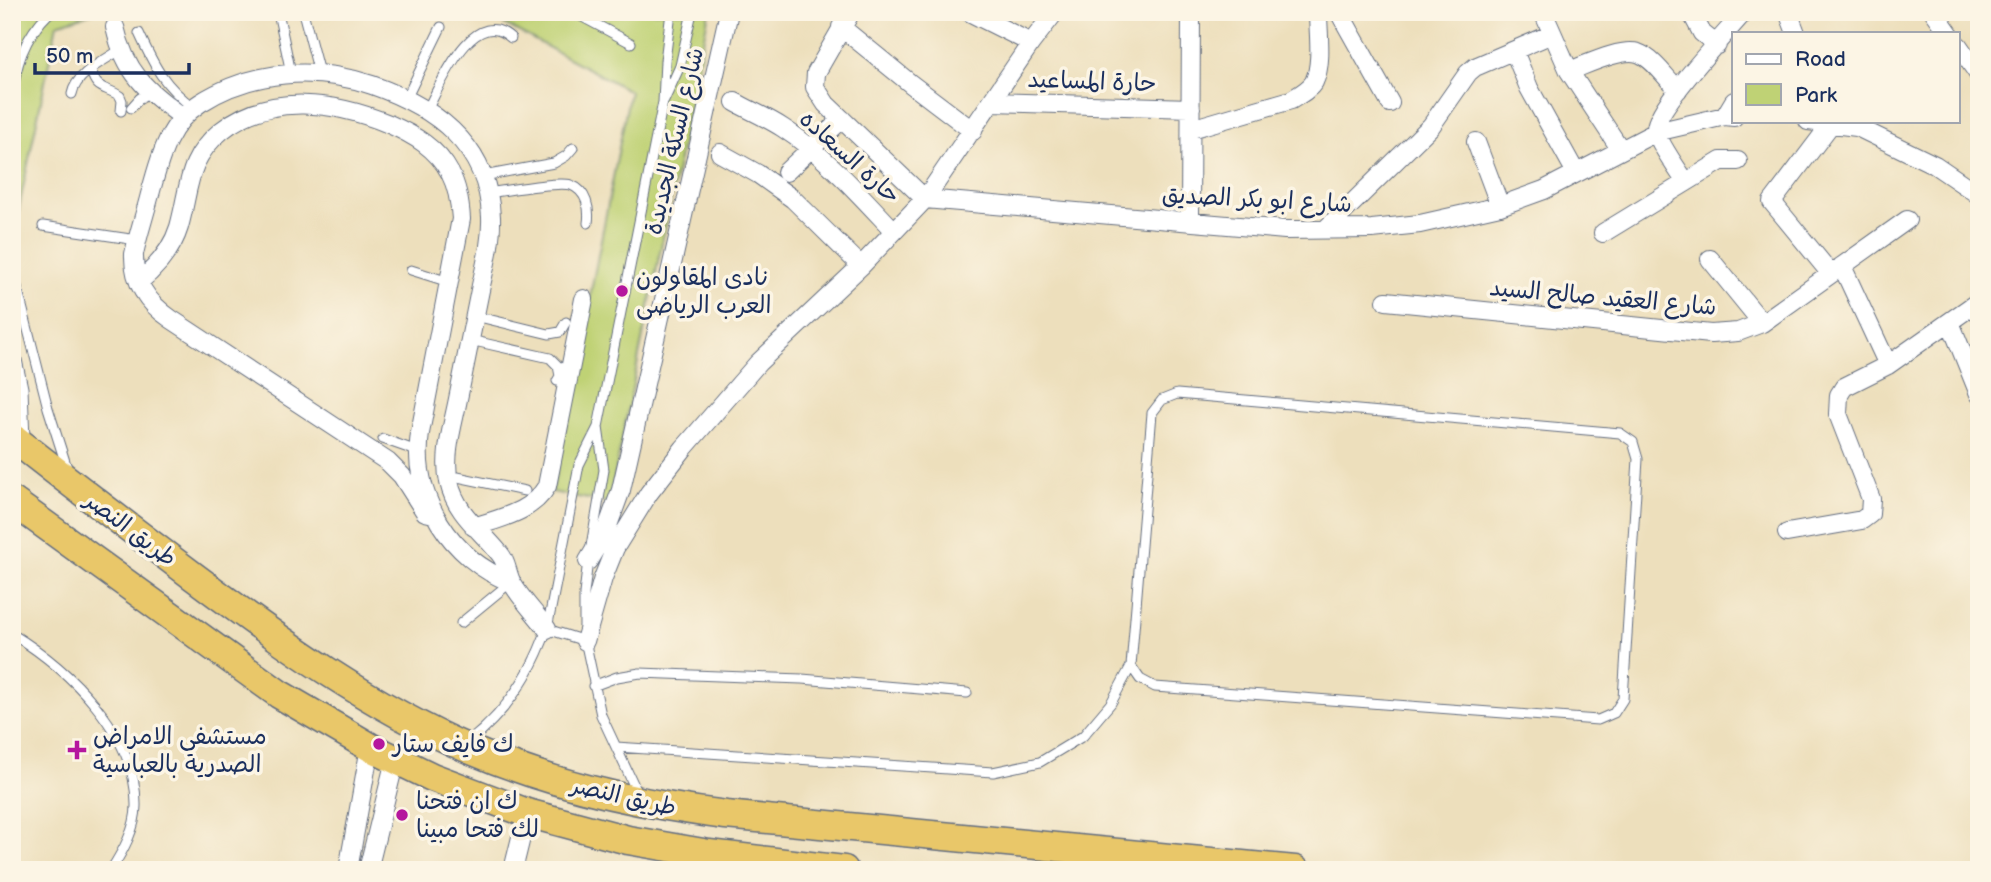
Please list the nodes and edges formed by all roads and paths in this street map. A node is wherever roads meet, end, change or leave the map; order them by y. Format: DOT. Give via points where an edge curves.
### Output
graph roads {
  1 [pos="50,12"];
  2 [pos="278,12"];
  3 [pos="303,12"];
  4 [pos="573,12"];
  5 [pos="671,12"];
  6 [pos="692,12"];
  7 [pos="729,12"];
  8 [pos="969,12"];
  9 [pos="1055,12"];
  10 [pos="1191,12"];
  11 [pos="1318,12"];
  12 [pos="1339,12"];
  13 [pos="1542,12"];
  14 [pos="1691,12"];
  15 [pos="1744,12"];
  16 [pos="1787,12"];
  17 [pos="1934,12"];
  18 [pos="847,16"];
  19 [pos="115,27"];
  20 [pos="440,27"];
  21 [pos="1796,32"];
  22 [pos="1948,32"];
  23 [pos="139,33"];
  24 [pos="1552,34"];
  25 [pos="511,38"];
  26 [pos="631,43"];
  27 [pos="1031,43"];
  28 [pos="1717,44"];
  29 [pos="12,50"];
  30 [pos="120,50"];
  31 [pos="1514,51"];
  32 [pos="1960,55"];
  33 [pos="18,62"];
  34 [pos="91,70"];
  35 [pos="1569,71"];
  36 [pos="292,73"];
  37 [pos="318,73"];
  38 [pos="1979,75"];
  39 [pos="1678,90"];
  40 [pos="150,92"];
  41 [pos="72,94"];
  42 [pos="405,99"];
  43 [pos="12,101"];
  44 [pos="663,102"];
  45 [pos="735,102"];
  46 [pos="992,103"];
  47 [pos="1391,103"];
  48 [pos="296,105"];
  49 [pos="131,108"];
  50 [pos="1191,108"];
  51 [pos="427,110"];
  52 [pos="121,111"];
  53 [pos="1731,111"];
  54 [pos="188,113"];
  55 [pos="842,119"];
  56 [pos="1815,122"];
  57 [pos="1830,124"];
  58 [pos="1862,124"];
  59 [pos="1191,129"];
  60 [pos="973,131"];
  61 [pos="1656,132"];
  62 [pos="1476,142"];
  63 [pos="809,147"];
  64 [pos="573,148"];
  65 [pos="1621,150"];
  66 [pos="720,153"];
  67 [pos="1738,161"];
  68 [pos="786,172"];
  69 [pos="1576,173"];
  70 [pos="1685,181"];
  71 [pos="485,185"];
  72 [pos="1979,195"];
  73 [pos="459,196"];
  74 [pos="925,199"];
  75 [pos="1500,206"];
  76 [pos="1907,220"];
  77 [pos="1190,221"];
  78 [pos="587,223"];
  79 [pos="43,226"];
  80 [pos="1325,230"];
  81 [pos="894,231"];
  82 [pos="1603,233"];
  83 [pos="137,240"];
  84 [pos="1710,259"];
  85 [pos="861,266"];
  86 [pos="411,270"];
  87 [pos="1837,270"];
  88 [pos="13,271"];
  89 [pos="139,282"];
  90 [pos="449,282"];
  91 [pos="584,299"];
  92 [pos="1386,301"];
  93 [pos="1979,301"];
  94 [pos="475,316"];
  95 [pos="566,322"];
  96 [pos="1950,322"];
  97 [pos="1762,323"];
  98 [pos="12,335"];
  99 [pos="470,340"];
  100 [pos="15,358"];
  101 [pos="1888,365"];
  102 [pos="38,370"];
  103 [pos="557,381"];
  104 [pos="1979,394"];
  105 [pos="598,427"];
  106 [pos="383,439"];
  107 [pos="18,442"];
  108 [pos="417,451"];
  109 [pos="448,468"];
  110 [pos="73,485"];
  111 [pos="525,491"];
  112 [pos="12,501"];
  113 [pos="434,514"];
  114 [pos="474,527"];
  115 [pos="1787,533"];
  116 [pos="488,542"];
  117 [pos="470,558"];
  118 [pos="588,561"];
  119 [pos="511,582"];
  120 [pos="461,623"];
  121 [pos="547,629"];
  122 [pos="12,635"];
  123 [pos="585,641"];
  124 [pos="1131,666"];
  125 [pos="593,686"];
  126 [pos="967,693"];
  127 [pos="463,746"];
  128 [pos="370,747"];
  129 [pos="616,747"];
  130 [pos="395,760"];
  131 [pos="642,803"];
  132 [pos="527,813"];
  133 [pos="111,870"];
  134 [pos="348,870"];
  135 [pos="368,870"];
  136 [pos="513,870"];
  137 [pos="842,870"];
  138 [pos="1295,870"];
  1 -- 33 [label="lane" via="31,34"];
  2 -- 36 [label="lane"];
  3 -- 37 [label="lane"];
  4 -- 26 [label="lane"];
  5 -- 44 [label="lane"];
  6 -- 44 [label="lane" via="680,66"];
  7 -- 118 [label="street, شارع السكة الجديدة" via="621,490 606,531"];
  8 -- 27 [label="street"];
  9 -- 27 [label="street"];
  10 -- 50 [label="street"];
  11 -- 59 [label="street" via="1318,62 1314,82 1304,92 1291,100"];
  12 -- 47 [label="street"];
  13 -- 24 [label="street"];
  14 -- 28 [label="street" via="1702,33"];
  15 -- 28 [label="street"];
  16 -- 21 [label="street"];
  17 -- 22 [label="street"];
  18 -- 55 [label="street" via="816,73 815,87"];
  18 -- 60 [label="street" via="911,84"];
  19 -- 30 [label="street"];
  20 -- 42 [label="lane"];
  23 -- 54 [label="lane" via="161,78"];
  24 -- 31 [label="street"];
  24 -- 35 [label="street"];
  25 -- 51 [label="lane" via="495,31 464,44"];
  27 -- 46 [label="street"];
  28 -- 39 [label="street"];
  29 -- 33 [label="lane"];
  30 -- 34 [label="lane"];
  30 -- 40 [label="street"];
  31 -- 69 [label="street"];
  31 -- 80 [label="street" via="1468,73 1431,126"];
  32 -- 38 [label="street"];
  33 -- 43 [label="lane"];
  34 -- 41 [label="lane" via="76,82"];
  34 -- 52 [label="lane" via="101,89 120,96"];
  35 -- 39 [label="street" via="1620,53 1638,53"];
  35 -- 65 [label="street"];
  36 -- 37 [label="street"];
  36 -- 48 [label="street"];
  36 -- 54 [label="street" via="215,94"];
  37 -- 42 [label="street" via="355,79"];
  39 -- 61 [label="street" via="1658,118"];
  40 -- 49 [label="lane"];
  40 -- 54 [label="street"];
  42 -- 51 [label="street"];
  44 -- 105 [label="lane"];
  45 -- 63 [label="street, حارة السعاده"];
  46 -- 50 [label="street, حارة المساعيد"];
  46 -- 60 [label="street"];
  48 -- 73 [label="street" via="357,111 413,136 440,158"];
  48 -- 89 [label="street" via="234,122 209,143 192,170 174,240 159,264"];
  50 -- 59 [label="street"];
  51 -- 71 [label="street" via="464,142"];
  53 -- 61 [label="street, شارع ابو بكر الصديق"];
  54 -- 83 [label="street" via="162,152"];
  55 -- 63 [label="street"];
  55 -- 74 [label="street"];
  56 -- 57 [label="street"];
  57 -- 58 [label="street"];
  57 -- 87 [label="street" via="1772,202"];
  58 -- 72 [label="street"];
  59 -- 77 [label="street"];
  60 -- 74 [label="street"];
  61 -- 65 [label="street, شارع ابو بكر الصديق"];
  61 -- 70 [label="street"];
  62 -- 75 [label="street"];
  63 -- 68 [label="street"];
  63 -- 81 [label="street, حارة السعاده"];
  64 -- 71 [label="lane" via="554,163"];
  65 -- 69 [label="street, شارع ابو بكر الصديق"];
  66 -- 85 [label="street" via="793,199"];
  67 -- 70 [label="street" via="1721,161"];
  69 -- 75 [label="street, شارع ابو بكر الصديق"];
  70 -- 82 [label="street"];
  71 -- 73 [label="street"];
  71 -- 78 [label="lane" via="575,187 586,200"];
  71 -- 94 [label="street" via="491,232"];
  73 -- 90 [label="street" via="460,234"];
  74 -- 77 [label="street, شارع ابو بكر الصديق"];
  74 -- 81 [label="street"];
  75 -- 80 [label="street, شارع ابو بكر الصديق" via="1420,224"];
  76 -- 87 [label="street, شارع العقيد صالح السيد"];
  77 -- 80 [label="street, شارع ابو بكر الصديق"];
  79 -- 83 [label="lane"];
  81 -- 85 [label="street"];
  83 -- 89 [label="street" via="134,261"];
  84 -- 97 [label="street"];
  85 -- 123 [label="street" via="758,363 649,493 611,558"];
  86 -- 90 [label="lane"];
  87 -- 97 [label="street, شارع العقيد صالح السيد"];
  87 -- 101 [label="street"];
  88 -- 102 [label="lane"];
  89 -- 113 [label="street" via="161,312 388,462 425,512"];
  90 -- 108 [label="street"];
  91 -- 114 [label="street" via="547,486 528,506"];
  92 -- 97 [label="street, شارع العقيد صالح السيد" via="1712,334 1738,332"];
  93 -- 96 [label="street"];
  94 -- 95 [label="lane" via="549,334 560,332"];
  94 -- 99 [label="street"];
  96 -- 101 [label="street"];
  96 -- 104 [label="street"];
  98 -- 100 [label="lane"];
  99 -- 103 [label="lane" via="550,358 558,366"];
  99 -- 109 [label="street"];
  100 -- 102 [label="lane"];
  100 -- 107 [label="lane" via="25,408"];
  101 -- 115 [label="street" via="1844,387 1837,404 1871,499 1870,514 1862,520"];
  102 -- 110 [label="lane"];
  105 -- 118 [label="lane" via="603,485"];
  105 -- 121 [label="lane" via="579,465"];
  106 -- 108 [label="lane"];
  107 -- 110 [label="highway, طريق النصر"];
  108 -- 109 [label="street"];
  108 -- 113 [label="street" via="422,484"];
  109 -- 111 [label="lane"];
  109 -- 114 [label="street" via="456,503"];
  110 -- 127 [label="highway, طريق النصر" via="307,659"];
  112 -- 128 [label="highway, طريق النصر" via="268,687"];
  113 -- 117 [label="street"];
  114 -- 116 [label="street"];
  116 -- 117 [label="street"];
  116 -- 119 [label="street" via="502,555"];
  117 -- 119 [label="street"];
  118 -- 123 [label="lane"];
  119 -- 120 [label="lane"];
  119 -- 121 [label="street"];
  121 -- 123 [label="lane"];
  121 -- 127 [label="lane" via="514,696"];
  122 -- 133 [label="lane" via="77,684 96,705 126,757 136,808 127,844"];
  123 -- 125 [label="lane"];
  124 -- 124 [label="lane" via="1155,687 1598,720 1614,713 1623,699 1638,459 1633,442 1620,433 1177,394 1162,400 1152,413"];
  124 -- 129 [label="lane" via="1111,703 1083,736 1040,762 993,772"];
  125 -- 126 [label="lane" via="640,673 802,678"];
  125 -- 129 [label="lane"];
  127 -- 131 [label="highway, طريق النصر" via="532,773"];
  128 -- 130 [label="highway, طريق النصر"];
  128 -- 134 [label="street"];
  129 -- 131 [label="lane"];
  130 -- 132 [label="highway, طريق النصر"];
  130 -- 135 [label="street"];
  131 -- 138 [label="highway, طريق النصر" via="726,816"];
  132 -- 136 [label="street"];
  132 -- 137 [label="highway, طريق النصر" via="668,848"];
}
